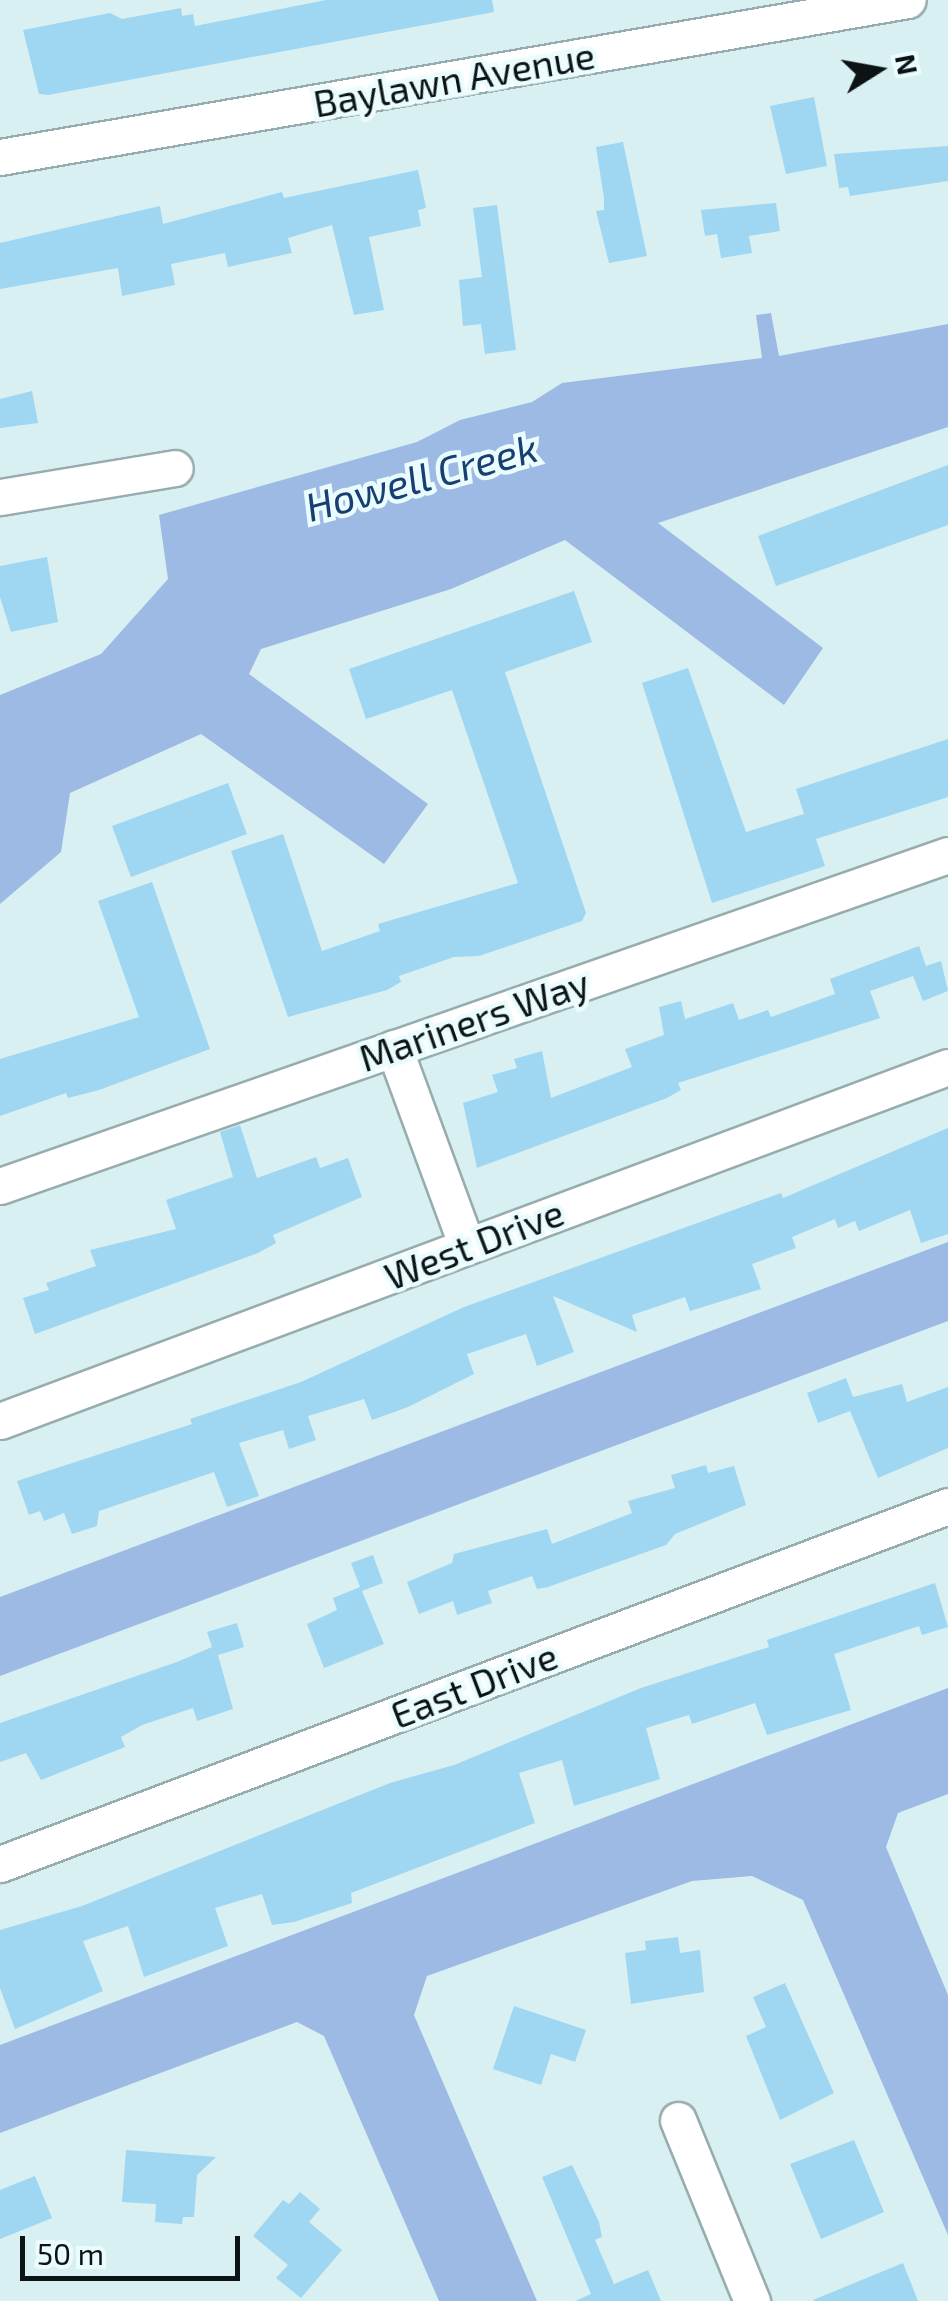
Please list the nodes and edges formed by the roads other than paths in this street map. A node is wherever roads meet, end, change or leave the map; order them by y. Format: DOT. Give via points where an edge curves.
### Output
graph roads {
  1 [pos="908,0"];
  2 [pos="0,157"];
  3 [pos="175,468"];
  4 [pos="0,498"];
  5 [pos="948,856"];
  6 [pos="394,1048"];
  7 [pos="948,1067"];
  8 [pos="0,1186"];
  9 [pos="467,1246"];
  10 [pos="0,1421"];
  11 [pos="948,1506"];
  12 [pos="0,1864"];
  13 [pos="678,2120"];
  14 [pos="752,2301"];
  1 -- 2 [label="street, Baylawn Avenue"];
  3 -- 4 [label="street"];
  5 -- 6 [label="street, Mariners Way"];
  6 -- 8 [label="street, Mariners Way"];
  6 -- 9 [label="street"];
  7 -- 9 [label="street, West Drive"];
  9 -- 10 [label="street, West Drive"];
  11 -- 12 [label="street, East Drive"];
  13 -- 14 [label="street"];
}
